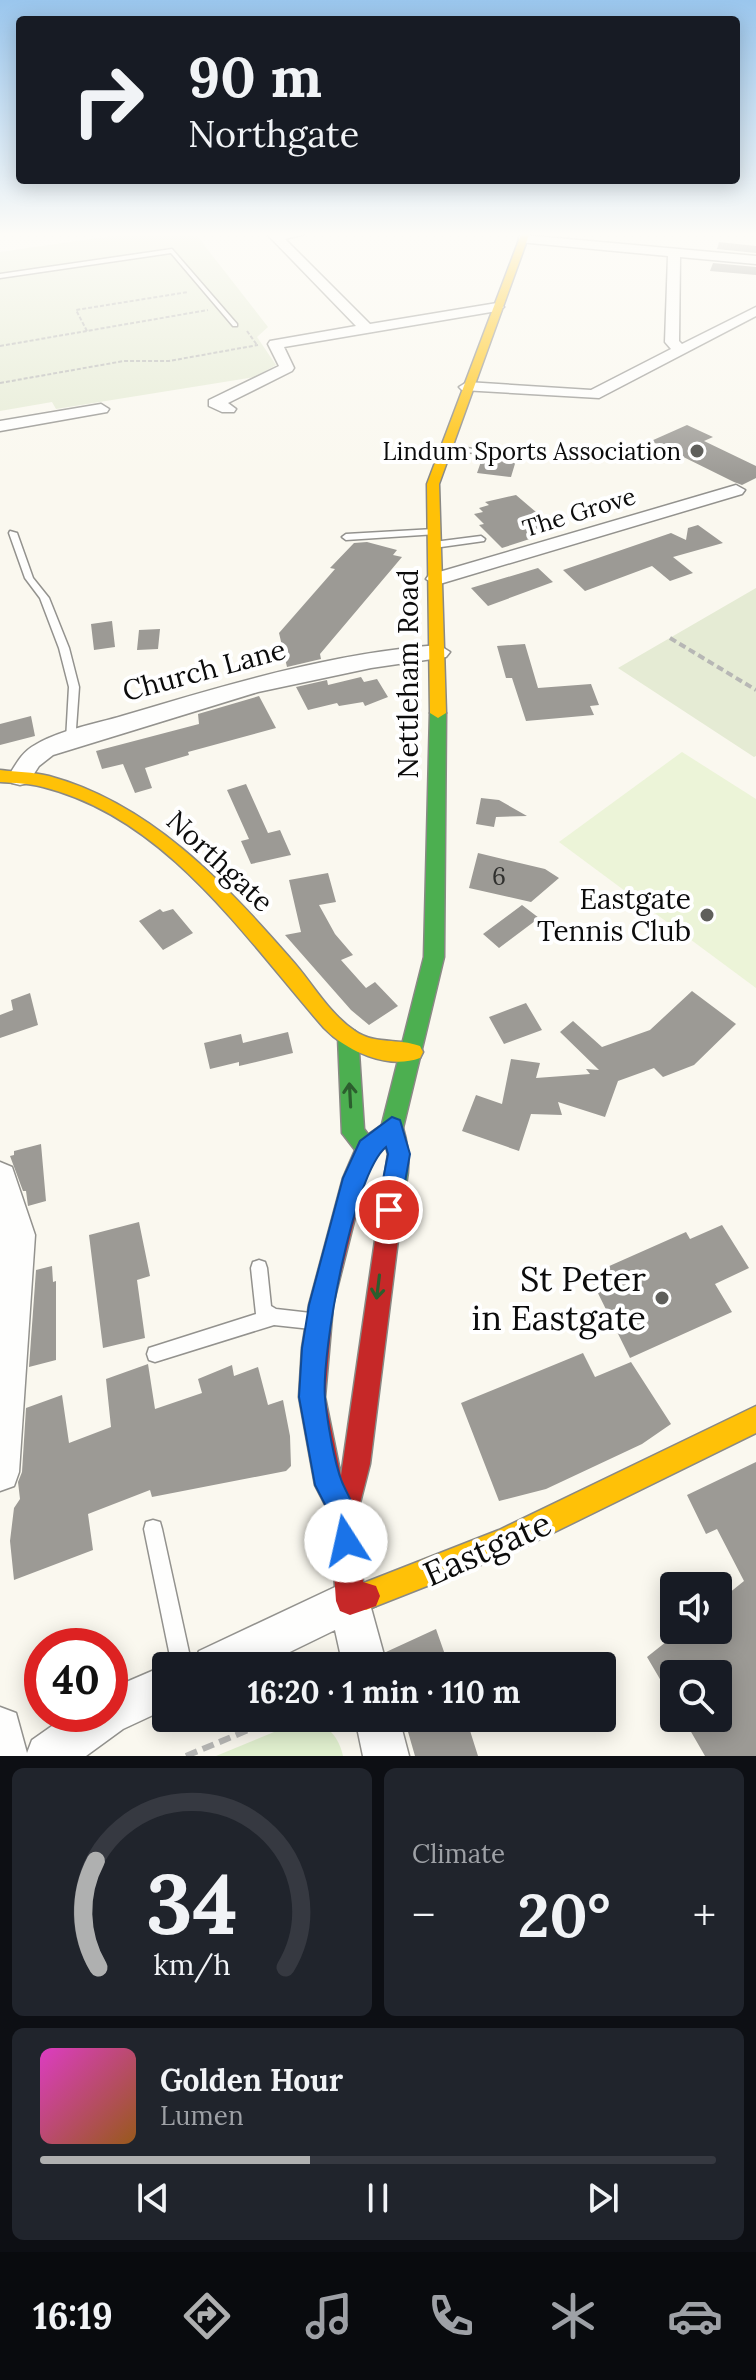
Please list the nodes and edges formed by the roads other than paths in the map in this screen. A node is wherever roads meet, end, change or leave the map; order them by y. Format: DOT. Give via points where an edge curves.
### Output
graph roads {
  1 [pos="227,314"];
  2 [pos="352,314"];
  3 [pos="454,314"];
  4 [pos="494,314"];
  5 [pos="673,314"];
  6 [pos="750,314"];
  7 [pos="235,325"];
  8 [pos="366,328"];
  9 [pos="681,351"];
  10 [pos="467,387"];
  11 [pos="101,409"];
  12 [pos="196,413"];
  13 [pos="0,426"];
  14 [pos="444,447"];
  15 [pos="474,451"];
  16 [pos="736,490"];
  17 [pos="13,533"];
  18 [pos="346,537"];
  19 [pos="434,538"];
  20 [pos="481,539"];
  21 [pos="436,579"];
  22 [pos="439,652"];
  23 [pos="71,740"];
  24 [pos="10,777"];
  25 [pos="348,1037"];
  26 [pos="413,1052"];
  27 [pos="392,1128"];
  28 [pos="367,1148"];
  29 [pos="0,1178"];
  30 [pos="259,1268"];
  31 [pos="274,1317"];
  32 [pos="319,1322"];
  33 [pos="155,1354"];
  34 [pos="756,1419"];
  35 [pos="0,1472"];
  36 [pos="344,1511"];
  37 [pos="153,1529"];
  38 [pos="350,1601"];
  39 [pos="179,1652"];
  40 [pos="243,1652"];
  41 [pos="362,1652"];
  42 [pos="152,1693"];
  43 [pos="128,1704"];
  44 [pos="0,1729"];
  45 [pos="81,1732"];
  46 [pos="380,1732"];
  47 [pos="5,1756"];
  48 [pos="48,1756"];
  49 [pos="386,1756"];
  1 -- 7 [label="lane"];
  2 -- 8 [label="street"];
  3 -- 8 [label="street"];
  4 -- 10 [label="street, Nettleham Road"];
  5 -- 9 [label="street" via="672,342"];
  6 -- 9 [label="street"];
  8 -- 12 [label="street" via="275,344 287,368 221,406"];
  9 -- 10 [label="street" via="594,395"];
  10 -- 14 [label="street, Nettleham Road"];
  11 -- 13 [label="street"];
  14 -- 15 [label="lane"];
  14 -- 19 [label="street, Nettleham Road" via="433,484"];
  16 -- 21 [label="street, The Grove"];
  17 -- 23 [label="lane" via="64,648 74,687"];
  18 -- 19 [label="lane"];
  19 -- 20 [label="lane"];
  19 -- 21 [label="street, Nettleham Road"];
  21 -- 22 [label="street, Nettleham Road"];
  22 -- 23 [label="street, Church Lane" via="271,681"];
  22 -- 26 [label="street, Nettleham Road" via="434,957"];
  23 -- 24 [label="street, Church Lane" via="37,753"];
  24 -- 25 [label="street, Northgate" via="56,783 82,793 168,846 235,907"];
  25 -- 26 [label="street, Northgate" via="383,1051"];
  28 -- 25 [label="street, one-way" via="353,1133"];
  26 -- 27 [label="street, Nettleham Road"];
  27 -- 28 [label="street"];
  27 -- 36 [label="street, one-way" via="399,1154 352,1491"];
  28 -- 32 [label="street" via="351,1189"];
  29 -- 35 [label="street" via="18,1235"];
  30 -- 31 [label="lane" via="263,1311"];
  31 -- 32 [label="lane"];
  31 -- 33 [label="lane"];
  32 -- 36 [label="street" via="312,1397 329,1485"];
  34 -- 38 [label="street, Eastgate" via="634,1482 417,1580"];
  36 -- 38 [label="street"];
  37 -- 39 [label="lane"];
  38 -- 40 [label="street, Eastgate"];
  38 -- 41 [label="street"];
  42 -- 43 [label="street"];
  44 -- 47 [label="street"];
  45 -- 48 [label="street"];
  46 -- 49 [label="street"];
}
